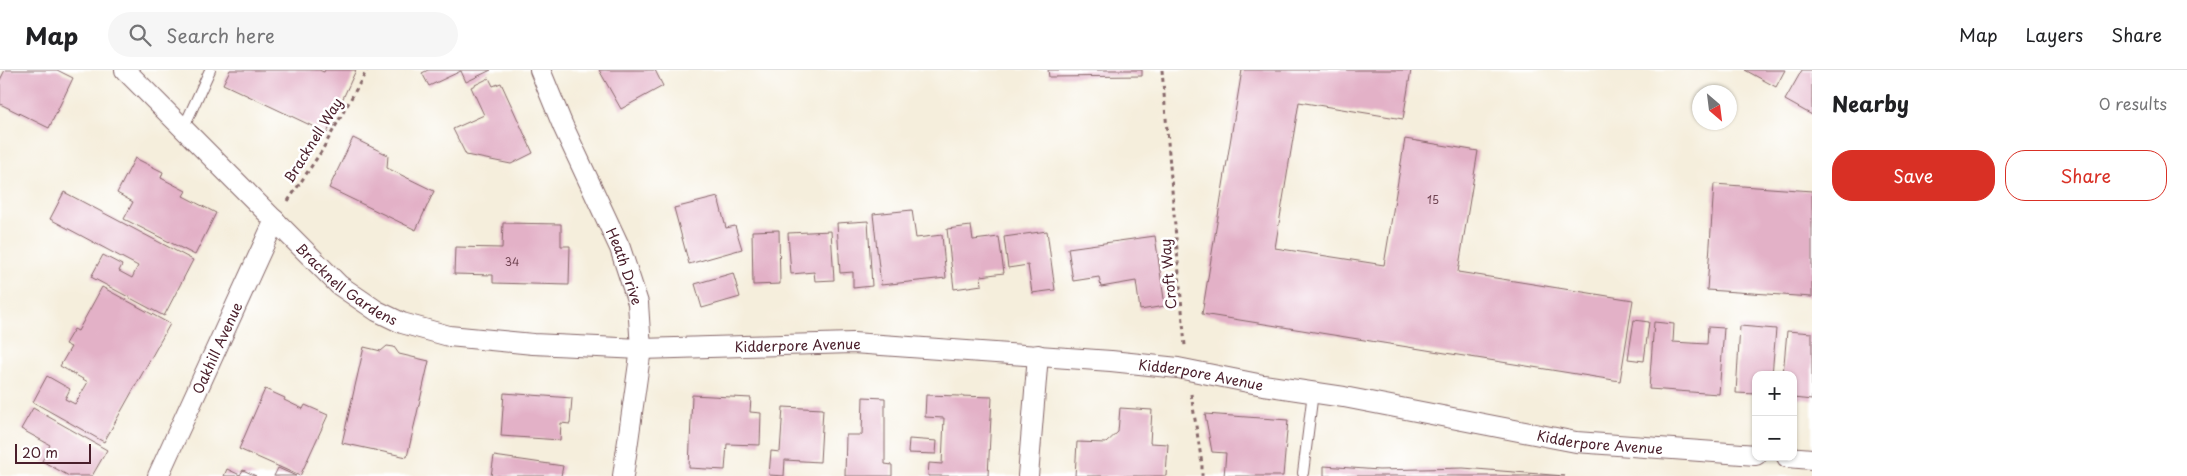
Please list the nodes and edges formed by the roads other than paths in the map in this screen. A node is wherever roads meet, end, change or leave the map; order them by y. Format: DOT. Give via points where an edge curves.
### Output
graph roads {
  1 [pos="124,70"];
  2 [pos="210,70"];
  3 [pos="540,70"];
  4 [pos="183,129"];
  5 [pos="275,220"];
  6 [pos="641,349"];
  7 [pos="1038,355"];
  8 [pos="1313,392"];
  9 [pos="1752,455"];
  10 [pos="1797,458"];
  11 [pos="1812,459"];
  12 [pos="1304,473"];
  13 [pos="158,476"];
  14 [pos="623,476"];
  15 [pos="1028,476"];
  1 -- 4 [label="street, Bracknell Gardens"];
  2 -- 4 [label="lane"];
  3 -- 6 [label="street, Heath Drive" via="620,248 638,303"];
  4 -- 5 [label="street, Bracknell Gardens"];
  5 -- 6 [label="street, Bracknell Gardens" via="340,285 377,311 402,323 449,336"];
  5 -- 13 [label="street, Oakhill Avenue"];
  6 -- 7 [label="street, Kidderpore Avenue" via="853,343"];
  6 -- 14 [label="street, Heath Drive"];
  7 -- 8 [label="street, Kidderpore Avenue" via="1187,370"];
  7 -- 15 [label="street"];
  8 -- 9 [label="street, Kidderpore Avenue" via="1576,442"];
  8 -- 12 [label="lane"];
  10 -- 11 [label="street"];
}
